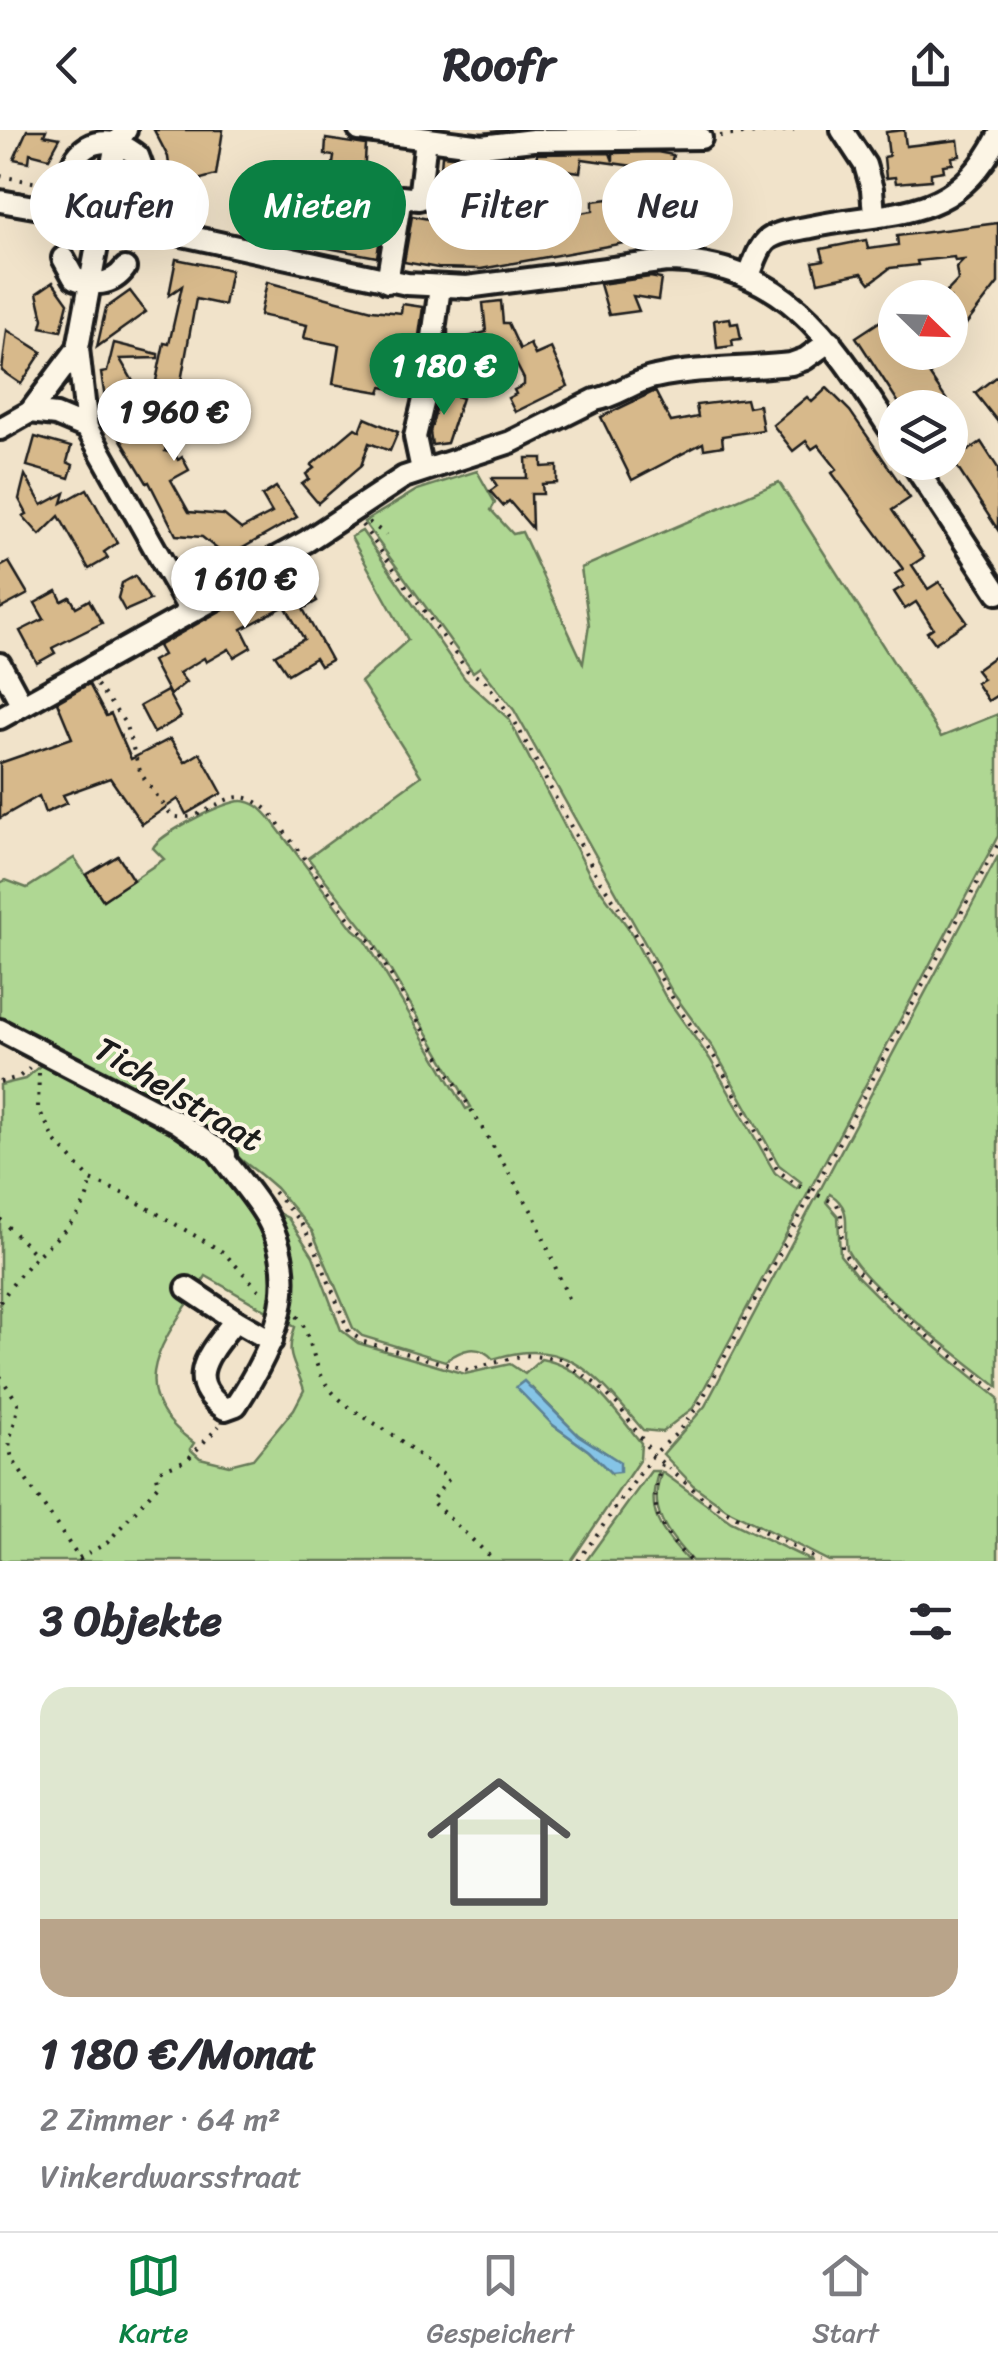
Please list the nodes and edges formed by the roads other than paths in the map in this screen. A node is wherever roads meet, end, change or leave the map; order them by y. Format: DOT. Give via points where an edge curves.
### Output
graph roads {
  1 [pos="360,130"];
  2 [pos="842,130"];
  3 [pos="121,137"];
  4 [pos="701,138"];
  5 [pos="998,138"];
  6 [pos="426,139"];
  7 [pos="75,160"];
  8 [pos="139,160"];
  9 [pos="992,166"];
  10 [pos="0,202"];
  11 [pos="30,207"];
  12 [pos="874,216"];
  13 [pos="209,240"];
  14 [pos="97,250"];
  15 [pos="63,258"];
  16 [pos="125,268"];
  17 [pos="749,276"];
  18 [pos="387,282"];
  19 [pos="92,284"];
  20 [pos="440,287"];
  21 [pos="830,342"];
  22 [pos="78,348"];
  23 [pos="30,412"];
  24 [pos="878,412"];
  25 [pos="87,428"];
  26 [pos="0,429"];
  27 [pos="422,470"];
  28 [pos="924,480"];
  29 [pos="998,594"];
  30 [pos="190,610"];
  31 [pos="0,664"];
  32 [pos="22,705"];
  33 [pos="0,718"];
  34 [pos="0,1030"];
  35 [pos="215,1147"];
  36 [pos="253,1175"];
  37 [pos="187,1288"];
  38 [pos="235,1320"];
  39 [pos="272,1342"];
  1 -- 6 [label="street"];
  2 -- 12 [label="street" via="865,165"];
  3 -- 7 [label="street" via="88,145"];
  3 -- 8 [label="street"];
  4 -- 6 [label="street" via="482,146"];
  5 -- 9 [label="street"];
  6 -- 18 [label="street" via="419,199 401,197"];
  9 -- 12 [label="street" via="925,208"];
  10 -- 11 [label="street"];
  12 -- 17 [label="street" via="772,236"];
  13 -- 18 [label="street"];
  14 -- 19 [label="street"];
  15 -- 19 [label="street" via="74,278"];
  16 -- 19 [label="street" via="110,282"];
  17 -- 20 [label="street" via="667,260"];
  17 -- 21 [label="street" via="784,296"];
  18 -- 20 [label="street"];
  19 -- 22 [label="street"];
  20 -- 27 [label="street" via="415,436"];
  21 -- 24 [label="street"];
  21 -- 27 [label="street" via="791,364 643,380 511,442"];
  22 -- 23 [label="street"];
  22 -- 25 [label="street"];
  23 -- 25 [label="street"];
  23 -- 26 [label="street"];
  25 -- 30 [label="street"];
  27 -- 30 [label="street"];
  28 -- 29 [label="street"];
  30 -- 32 [label="street"];
  31 -- 32 [label="street"];
  32 -- 33 [label="street"];
  34 -- 35 [label="street, Tichelstraat"];
  35 -- 36 [label="street, Tichelstraat"];
  35 -- 39 [label="street" via="275,1233 283,1310"];
  37 -- 38 [label="street"];
  38 -- 39 [label="street"];
  38 -- 39 [label="street" via="203,1368 206,1392 229,1410"];
}
